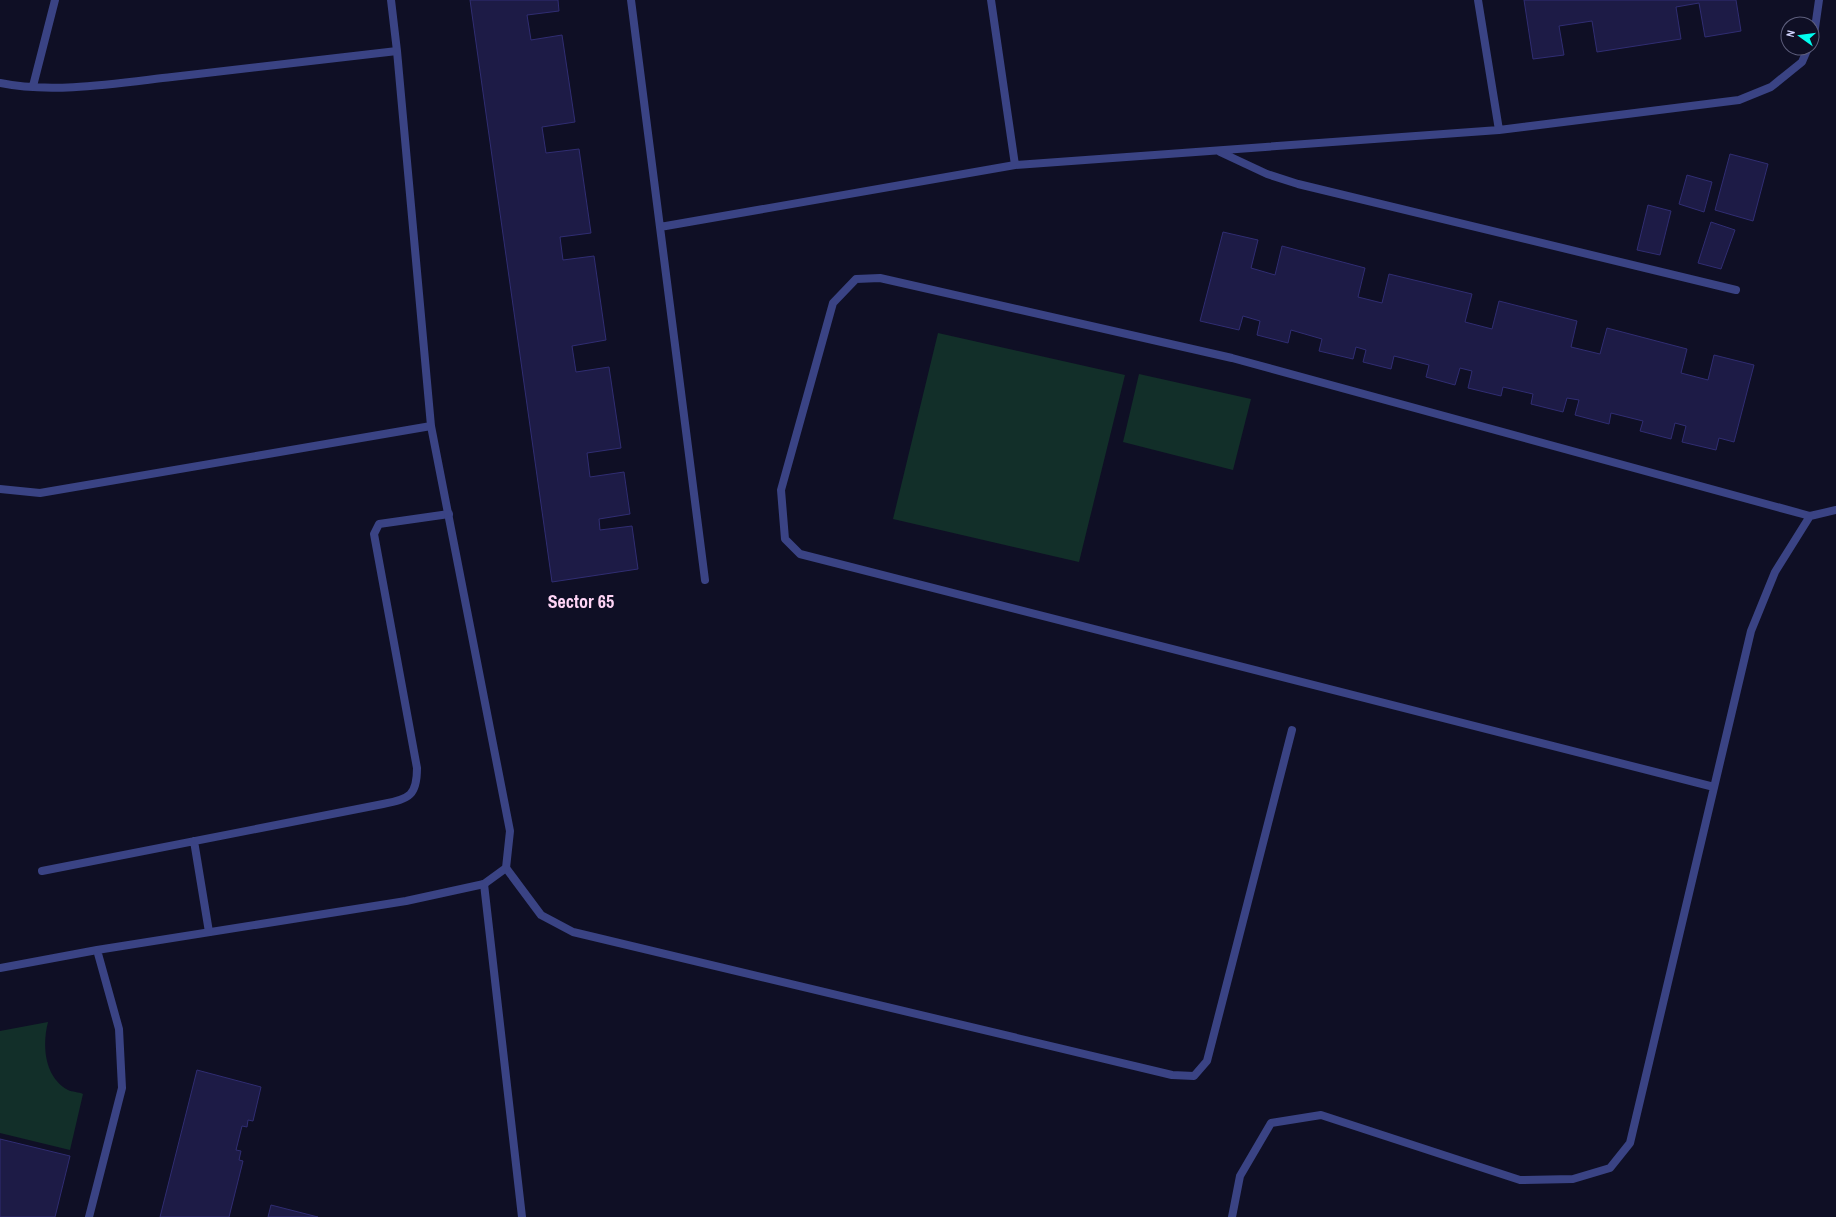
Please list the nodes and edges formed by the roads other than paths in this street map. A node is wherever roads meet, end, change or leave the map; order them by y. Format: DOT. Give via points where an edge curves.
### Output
graph roads {
  1 [pos="56,0"];
  2 [pos="391,0"];
  3 [pos="631,0"];
  4 [pos="992,0"];
  5 [pos="1478,0"];
  6 [pos="1820,0"];
  7 [pos="1818,16"];
  8 [pos="397,51"];
  9 [pos="1805,56"];
  10 [pos="0,82"];
  11 [pos="33,86"];
  12 [pos="1499,130"];
  13 [pos="1218,151"];
  14 [pos="1015,165"];
  15 [pos="660,227"];
  16 [pos="1736,290"];
  17 [pos="431,426"];
  18 [pos="0,489"];
  19 [pos="1836,510"];
  20 [pos="449,514"];
  21 [pos="1810,516"];
  22 [pos="705,580"];
  23 [pos="1292,730"];
  24 [pos="1714,787"];
  25 [pos="194,841"];
  26 [pos="506,868"];
  27 [pos="42,871"];
  28 [pos="484,884"];
  29 [pos="209,932"];
  30 [pos="97,950"];
  31 [pos="0,968"];
  32 [pos="89,1217"];
  33 [pos="522,1217"];
  34 [pos="1232,1217"];
  1 -- 11 [label="street"];
  2 -- 8 [label="street"];
  3 -- 15 [label="street"];
  4 -- 14 [label="street"];
  5 -- 12 [label="street"];
  6 -- 7 [label="street"];
  8 -- 11 [label="street" via="122,83"];
  8 -- 17 [label="street"];
  9 -- 12 [label="street" via="1802,62 1771,88 1739,100"];
  10 -- 11 [label="street"];
  12 -- 13 [label="street"];
  13 -- 14 [label="street"];
  13 -- 16 [label="street" via="1267,174 1298,184"];
  14 -- 15 [label="street"];
  15 -- 22 [label="street"];
  17 -- 18 [label="street" via="40,492"];
  17 -- 20 [label="street"];
  19 -- 21 [label="street"];
  20 -- 25 [label="street" via="379,524 374,534 417,768 417,784 410,796 391,803"];
  20 -- 26 [label="street" via="510,831"];
  21 -- 24 [label="street" via="1775,572 1751,631"];
  21 -- 24 [label="street" via="1232,358 880,278 856,279 833,303 781,490 785,539 800,554"];
  23 -- 26 [label="street" via="1207,1061 1194,1076 1172,1075 573,932 541,915"];
  24 -- 34 [label="street" via="1630,1144 1610,1168 1573,1180 1520,1180 1321,1115 1271,1123 1240,1176"];
  25 -- 27 [label="street"];
  25 -- 29 [label="street"];
  26 -- 28 [label="street"];
  28 -- 29 [label="street" via="406,901"];
  28 -- 33 [label="street"];
  29 -- 30 [label="street"];
  30 -- 31 [label="street"];
  30 -- 32 [label="street" via="119,1029 122,1088"];
}
